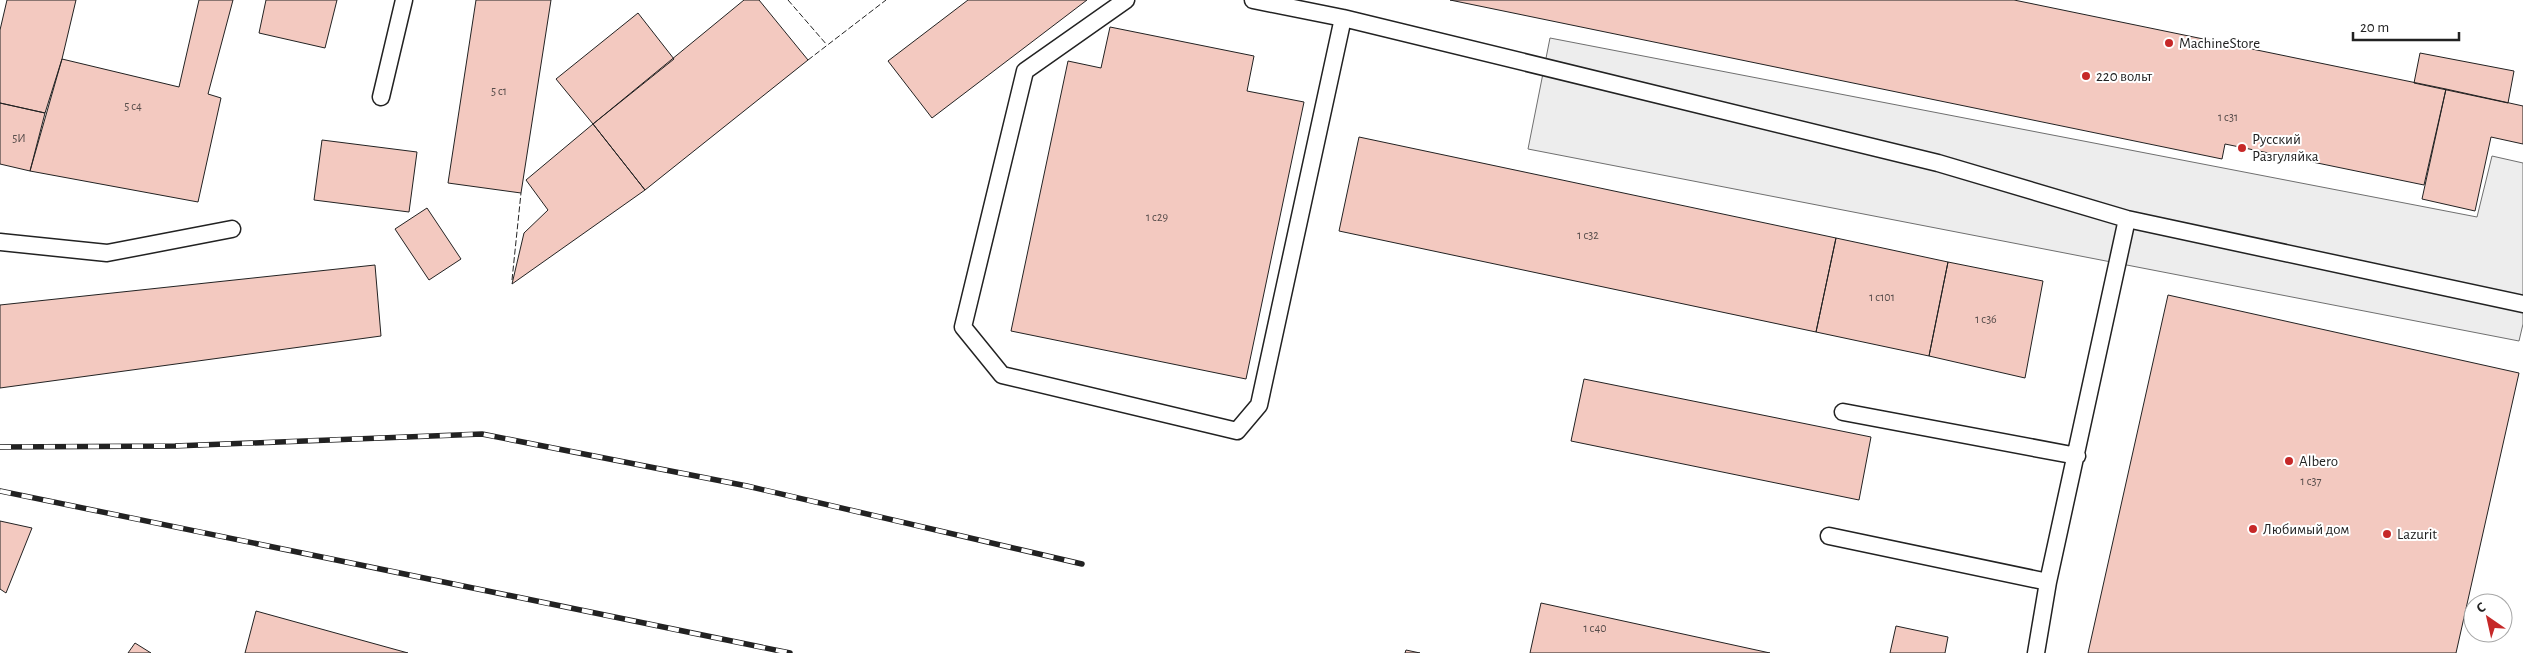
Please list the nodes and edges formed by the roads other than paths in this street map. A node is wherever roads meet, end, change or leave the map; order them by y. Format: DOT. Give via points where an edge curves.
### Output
graph roads {
  1 [pos="404,0"];
  2 [pos="1126,0"];
  3 [pos="1253,0"];
  4 [pos="1343,18"];
  5 [pos="381,98"];
  6 [pos="2127,218"];
  7 [pos="232,229"];
  8 [pos="0,242"];
  9 [pos="2523,304"];
  10 [pos="1843,412"];
  11 [pos="2076,456"];
  12 [pos="1829,536"];
  13 [pos="2048,582"];
  14 [pos="2036,653"];
  1 -- 5 [label="lane"];
  2 -- 4 [label="lane" via="1025,71 963,327 1002,375 1237,431 1259,405"];
  3 -- 4 [label="lane"];
  4 -- 6 [label="lane" via="1938,163"];
  6 -- 9 [label="lane"];
  6 -- 11 [label="lane"];
  7 -- 8 [label="lane" via="107,253"];
  10 -- 11 [label="lane"];
  11 -- 13 [label="lane"];
  12 -- 13 [label="lane"];
  13 -- 14 [label="lane"];
}
